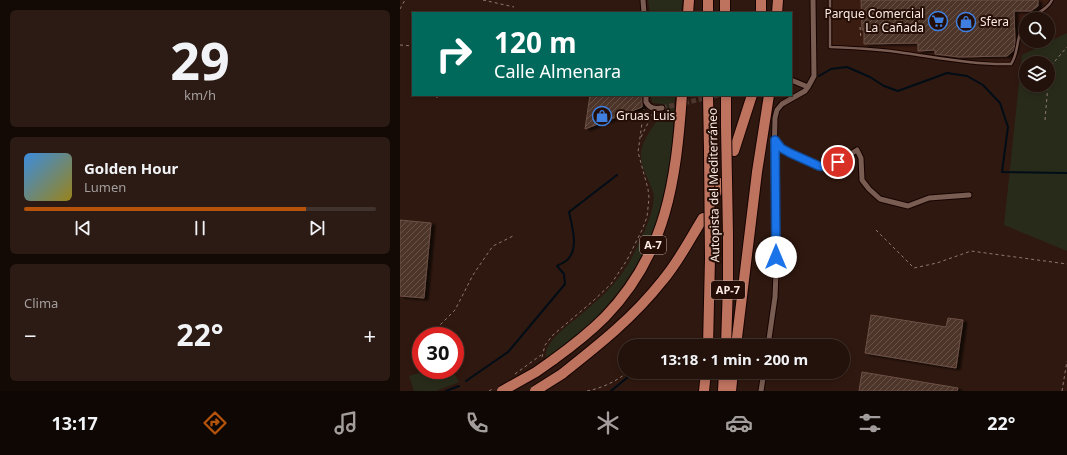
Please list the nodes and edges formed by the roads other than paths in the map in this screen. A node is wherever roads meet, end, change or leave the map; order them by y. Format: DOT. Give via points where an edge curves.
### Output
graph roads {
  1 [pos="643,0"];
  2 [pos="690,0"];
  3 [pos="708,0"];
  4 [pos="726,0"];
  5 [pos="761,0"];
  6 [pos="771,0"];
  7 [pos="778,0"];
  8 [pos="830,0"];
  9 [pos="1052,0"];
  10 [pos="812,1"];
  11 [pos="644,12"];
  12 [pos="688,12"];
  13 [pos="708,12"];
  14 [pos="725,12"];
  15 [pos="761,12"];
  16 [pos="771,12"];
  17 [pos="777,12"];
  18 [pos="1040,12"];
  19 [pos="1019,34"];
  20 [pos="792,80"];
  21 [pos="808,87"];
  22 [pos="682,96"];
  23 [pos="708,96"];
  24 [pos="726,96"];
  25 [pos="752,96"];
  26 [pos="757,96"];
  27 [pos="769,96"];
  28 [pos="646,98"];
  29 [pos="661,108"];
  30 [pos="744,122"];
  31 [pos="775,140"];
  32 [pos="734,151"];
  33 [pos="969,195"];
  34 [pos="703,218"];
  35 [pos="708,339"];
  36 [pos="726,339"];
  37 [pos="737,339"];
  38 [pos="769,339"];
  39 [pos="705,379"];
  40 [pos="724,379"];
  41 [pos="732,379"];
  42 [pos="763,379"];
  43 [pos="499,388"];
  44 [pos="535,391"];
  45 [pos="704,391"];
  46 [pos="723,391"];
  47 [pos="731,391"];
  48 [pos="761,391"];
  1 -- 11 [label="street"];
  2 -- 12 [label="highway"];
  3 -- 13 [label="highway"];
  4 -- 14 [label="highway"];
  5 -- 15 [label="highway"];
  6 -- 16 [label="highway"];
  7 -- 17 [label="highway"];
  8 -- 19 [label="lane" via="830,47 903,52 989,65 1011,64 1016,58"];
  9 -- 18 [label="lane"];
  10 -- 21 [label="street" via="815,72"];
  20 -- 21 [label="street"];
  21 -- 31 [label="street" via="777,110"];
  22 -- 43 [label="highway, A-7, bridge" via="673,179 667,206 653,245 632,283 605,317 576,343 536,372"];
  23 -- 35 [label="highway, Autopista del Mediterráneo / AP-7, bridge"];
  24 -- 36 [label="highway, Autopista del Mediterráneo / AP-7, bridge"];
  25 -- 30 [label="highway"];
  26 -- 30 [label="highway"];
  27 -- 37 [label="highway"];
  28 -- 29 [label="street" via="651,108"];
  30 -- 32 [label="highway"];
  31 -- 33 [label="street" via="781,148 819,166 830,167 857,150 861,158 862,180 880,199 908,206 929,198"];
  31 -- 38 [label="street" via="776,272"];
  34 -- 44 [label="highway, A-7, bridge" via="664,279 638,309 611,336 562,374"];
  39 -- 45 [label="highway"];
  40 -- 46 [label="highway"];
  41 -- 47 [label="highway"];
  42 -- 48 [label="street"];
}
